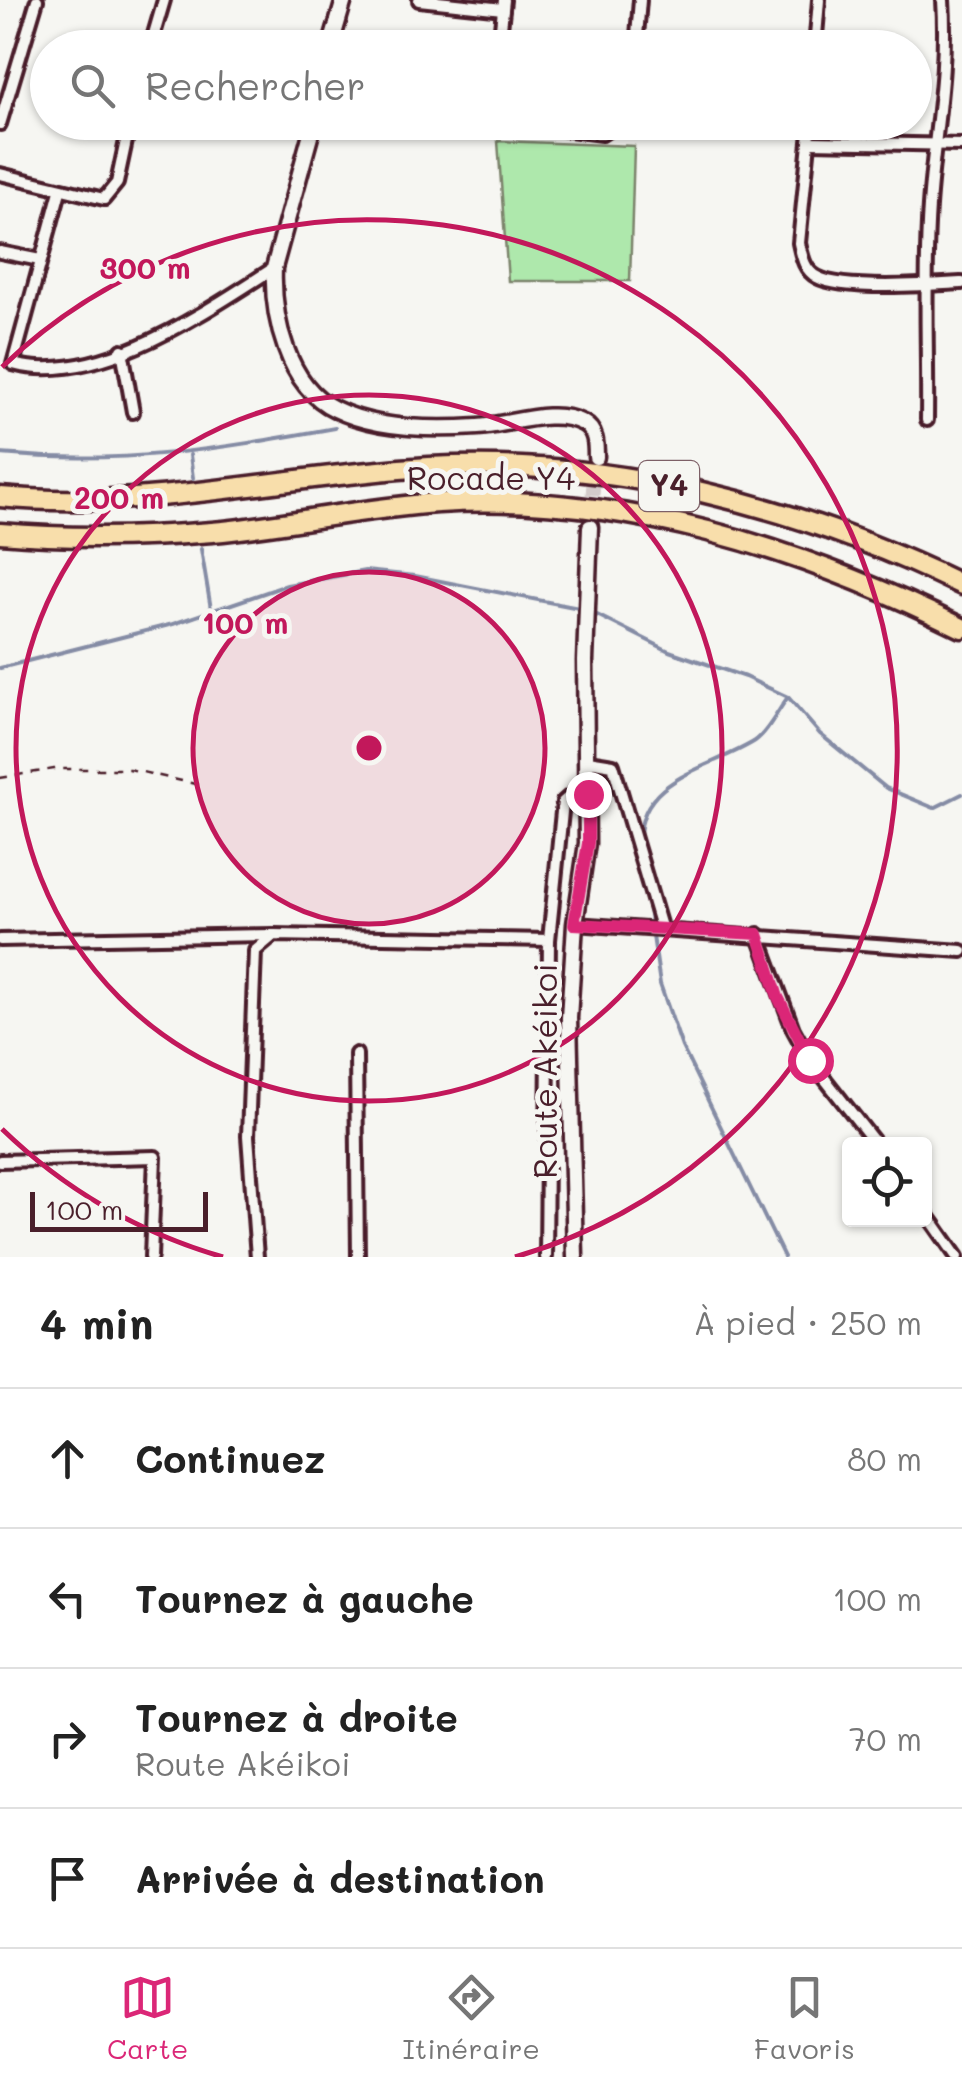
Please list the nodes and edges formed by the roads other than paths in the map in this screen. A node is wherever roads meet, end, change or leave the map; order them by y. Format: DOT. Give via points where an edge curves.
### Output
graph roads {
  1 [pos="37,0"];
  2 [pos="164,0"];
  3 [pos="344,0"];
  4 [pos="419,0"];
  5 [pos="640,0"];
  6 [pos="819,0"];
  7 [pos="943,0"];
  8 [pos="504,4"];
  9 [pos="155,30"];
  10 [pos="335,30"];
  11 [pos="501,30"];
  12 [pos="638,30"];
  13 [pos="816,30"];
  14 [pos="0,124"];
  15 [pos="126,140"];
  16 [pos="309,140"];
  17 [pos="811,142"];
  18 [pos="934,143"];
  19 [pos="962,145"];
  20 [pos="0,174"];
  21 [pos="60,191"];
  22 [pos="0,252"];
  23 [pos="40,260"];
  24 [pos="274,268"];
  25 [pos="962,284"];
  26 [pos="929,287"];
  27 [pos="122,350"];
  28 [pos="133,412"];
  29 [pos="926,420"];
  30 [pos="596,457"];
  31 [pos="0,497"];
  32 [pos="590,527"];
  33 [pos="0,534"];
  34 [pos="962,584"];
  35 [pos="962,628"];
  36 [pos="588,761"];
  37 [pos="594,796"];
  38 [pos="574,924"];
  39 [pos="662,927"];
  40 [pos="758,934"];
  41 [pos="274,935"];
  42 [pos="0,940"];
  43 [pos="549,940"];
  44 [pos="962,951"];
  45 [pos="356,1054"];
  46 [pos="871,1137"];
  47 [pos="0,1160"];
  48 [pos="932,1221"];
  49 [pos="152,1257"];
  50 [pos="257,1257"];
  51 [pos="358,1257"];
  52 [pos="546,1257"];
  53 [pos="575,1257"];
  54 [pos="957,1257"];
  1 -- 14 [label="street"];
  2 -- 9 [label="street"];
  3 -- 10 [label="street"];
  4 -- 8 [label="street"];
  5 -- 12 [label="street"];
  6 -- 13 [label="street"];
  7 -- 18 [label="street" via="946,80"];
  8 -- 11 [label="street"];
  15 -- 21 [label="street" via="112,194 93,199"];
  16 -- 24 [label="street"];
  17 -- 18 [label="street"];
  17 -- 26 [label="street" via="799,243 803,262 834,282"];
  18 -- 19 [label="street"];
  18 -- 26 [label="street"];
  20 -- 21 [label="street"];
  21 -- 23 [label="street"];
  22 -- 23 [label="street"];
  23 -- 27 [label="street" via="13,364 74,366"];
  24 -- 27 [label="street" via="201,314"];
  24 -- 30 [label="street" via="283,341 301,375 334,409 431,427 563,417 586,424"];
  25 -- 26 [label="street"];
  26 -- 29 [label="street"];
  27 -- 28 [label="street"];
  31 -- 34 [label="highway, Rocade Y4 / Y4" via="72,504 431,466 520,466 621,477 788,515 880,545"];
  32 -- 36 [label="street, Route Akéikoi"];
  33 -- 35 [label="highway, Rocade Y4 / Y4" via="74,539 212,532 440,503 616,512 776,548 865,580"];
  36 -- 37 [label="street, Route Akéikoi"];
  36 -- 39 [label="street" via="613,765"];
  37 -- 38 [label="street, Route Akéikoi"];
  37 -- 43 [label="street" via="571,795 563,802"];
  38 -- 39 [label="street"];
  38 -- 53 [label="street, Route Akéikoi" via="569,1051"];
  39 -- 40 [label="street"];
  40 -- 44 [label="street"];
  40 -- 46 [label="street" via="802,1044"];
  41 -- 42 [label="street"];
  41 -- 43 [label="street"];
  41 -- 50 [label="street" via="255,951 248,1136"];
  43 -- 52 [label="street"];
  45 -- 51 [label="street"];
  47 -- 49 [label="street" via="155,1157"];
  48 -- 54 [label="street"];
}
